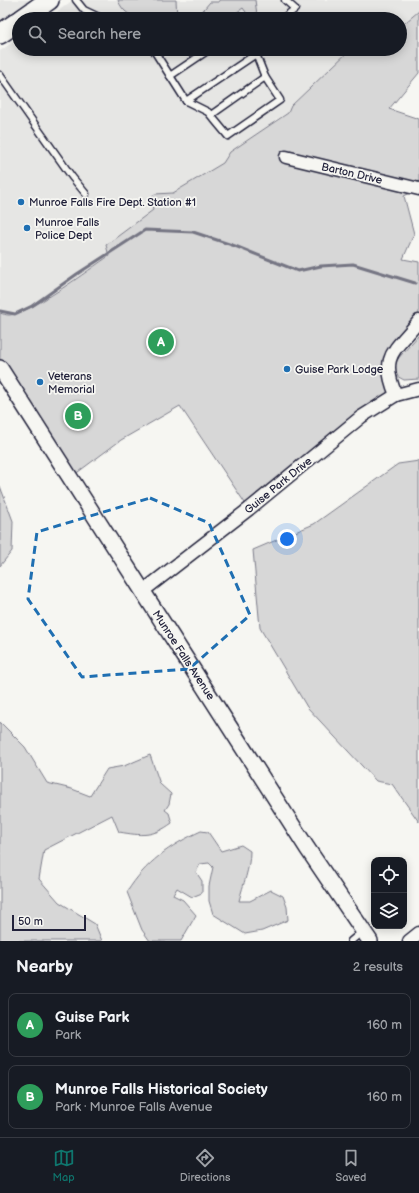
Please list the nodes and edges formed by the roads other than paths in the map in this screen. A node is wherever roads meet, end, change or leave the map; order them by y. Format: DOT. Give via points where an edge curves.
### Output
graph roads {
  1 [pos="48,0"];
  2 [pos="76,0"];
  3 [pos="285,0"];
  4 [pos="32,12"];
  5 [pos="88,12"];
  6 [pos="290,12"];
  7 [pos="12,26"];
  8 [pos="0,34"];
  9 [pos="157,56"];
  10 [pos="200,56"];
  11 [pos="250,56"];
  12 [pos="259,56"];
  13 [pos="0,75"];
  14 [pos="170,76"];
  15 [pos="265,77"];
  16 [pos="186,101"];
  17 [pos="211,115"];
  18 [pos="286,158"];
  19 [pos="419,189"];
  20 [pos="86,194"];
  21 [pos="419,321"];
  22 [pos="0,368"];
  23 [pos="419,389"];
  24 [pos="396,395"];
  25 [pos="143,591"];
  26 [pos="419,932"];
  27 [pos="367,936"];
  28 [pos="352,941"];
  29 [pos="409,941"];
  1 -- 4 [label="main road"];
  2 -- 5 [label="lane"];
  3 -- 6 [label="lane" via="294,9"];
  7 -- 8 [label="main road"];
  9 -- 14 [label="lane"];
  10 -- 14 [label="lane"];
  11 -- 16 [label="lane"];
  12 -- 15 [label="lane"];
  13 -- 20 [label="lane"];
  14 -- 16 [label="lane"];
  15 -- 17 [label="lane"];
  15 -- 17 [label="lane" via="280,98 279,102 228,136"];
  16 -- 17 [label="lane"];
  18 -- 19 [label="street, Barton Drive"];
  21 -- 24 [label="street" via="394,349 388,361 389,376"];
  22 -- 25 [label="street, Munroe Falls Avenue"];
  23 -- 24 [label="street, Guise Park Drive"];
  24 -- 25 [label="street, Guise Park Drive" via="361,417 244,513"];
  25 -- 27 [label="street, Munroe Falls Avenue" via="307,848"];
  26 -- 29 [label="street"];
  27 -- 28 [label="lane"];
}
